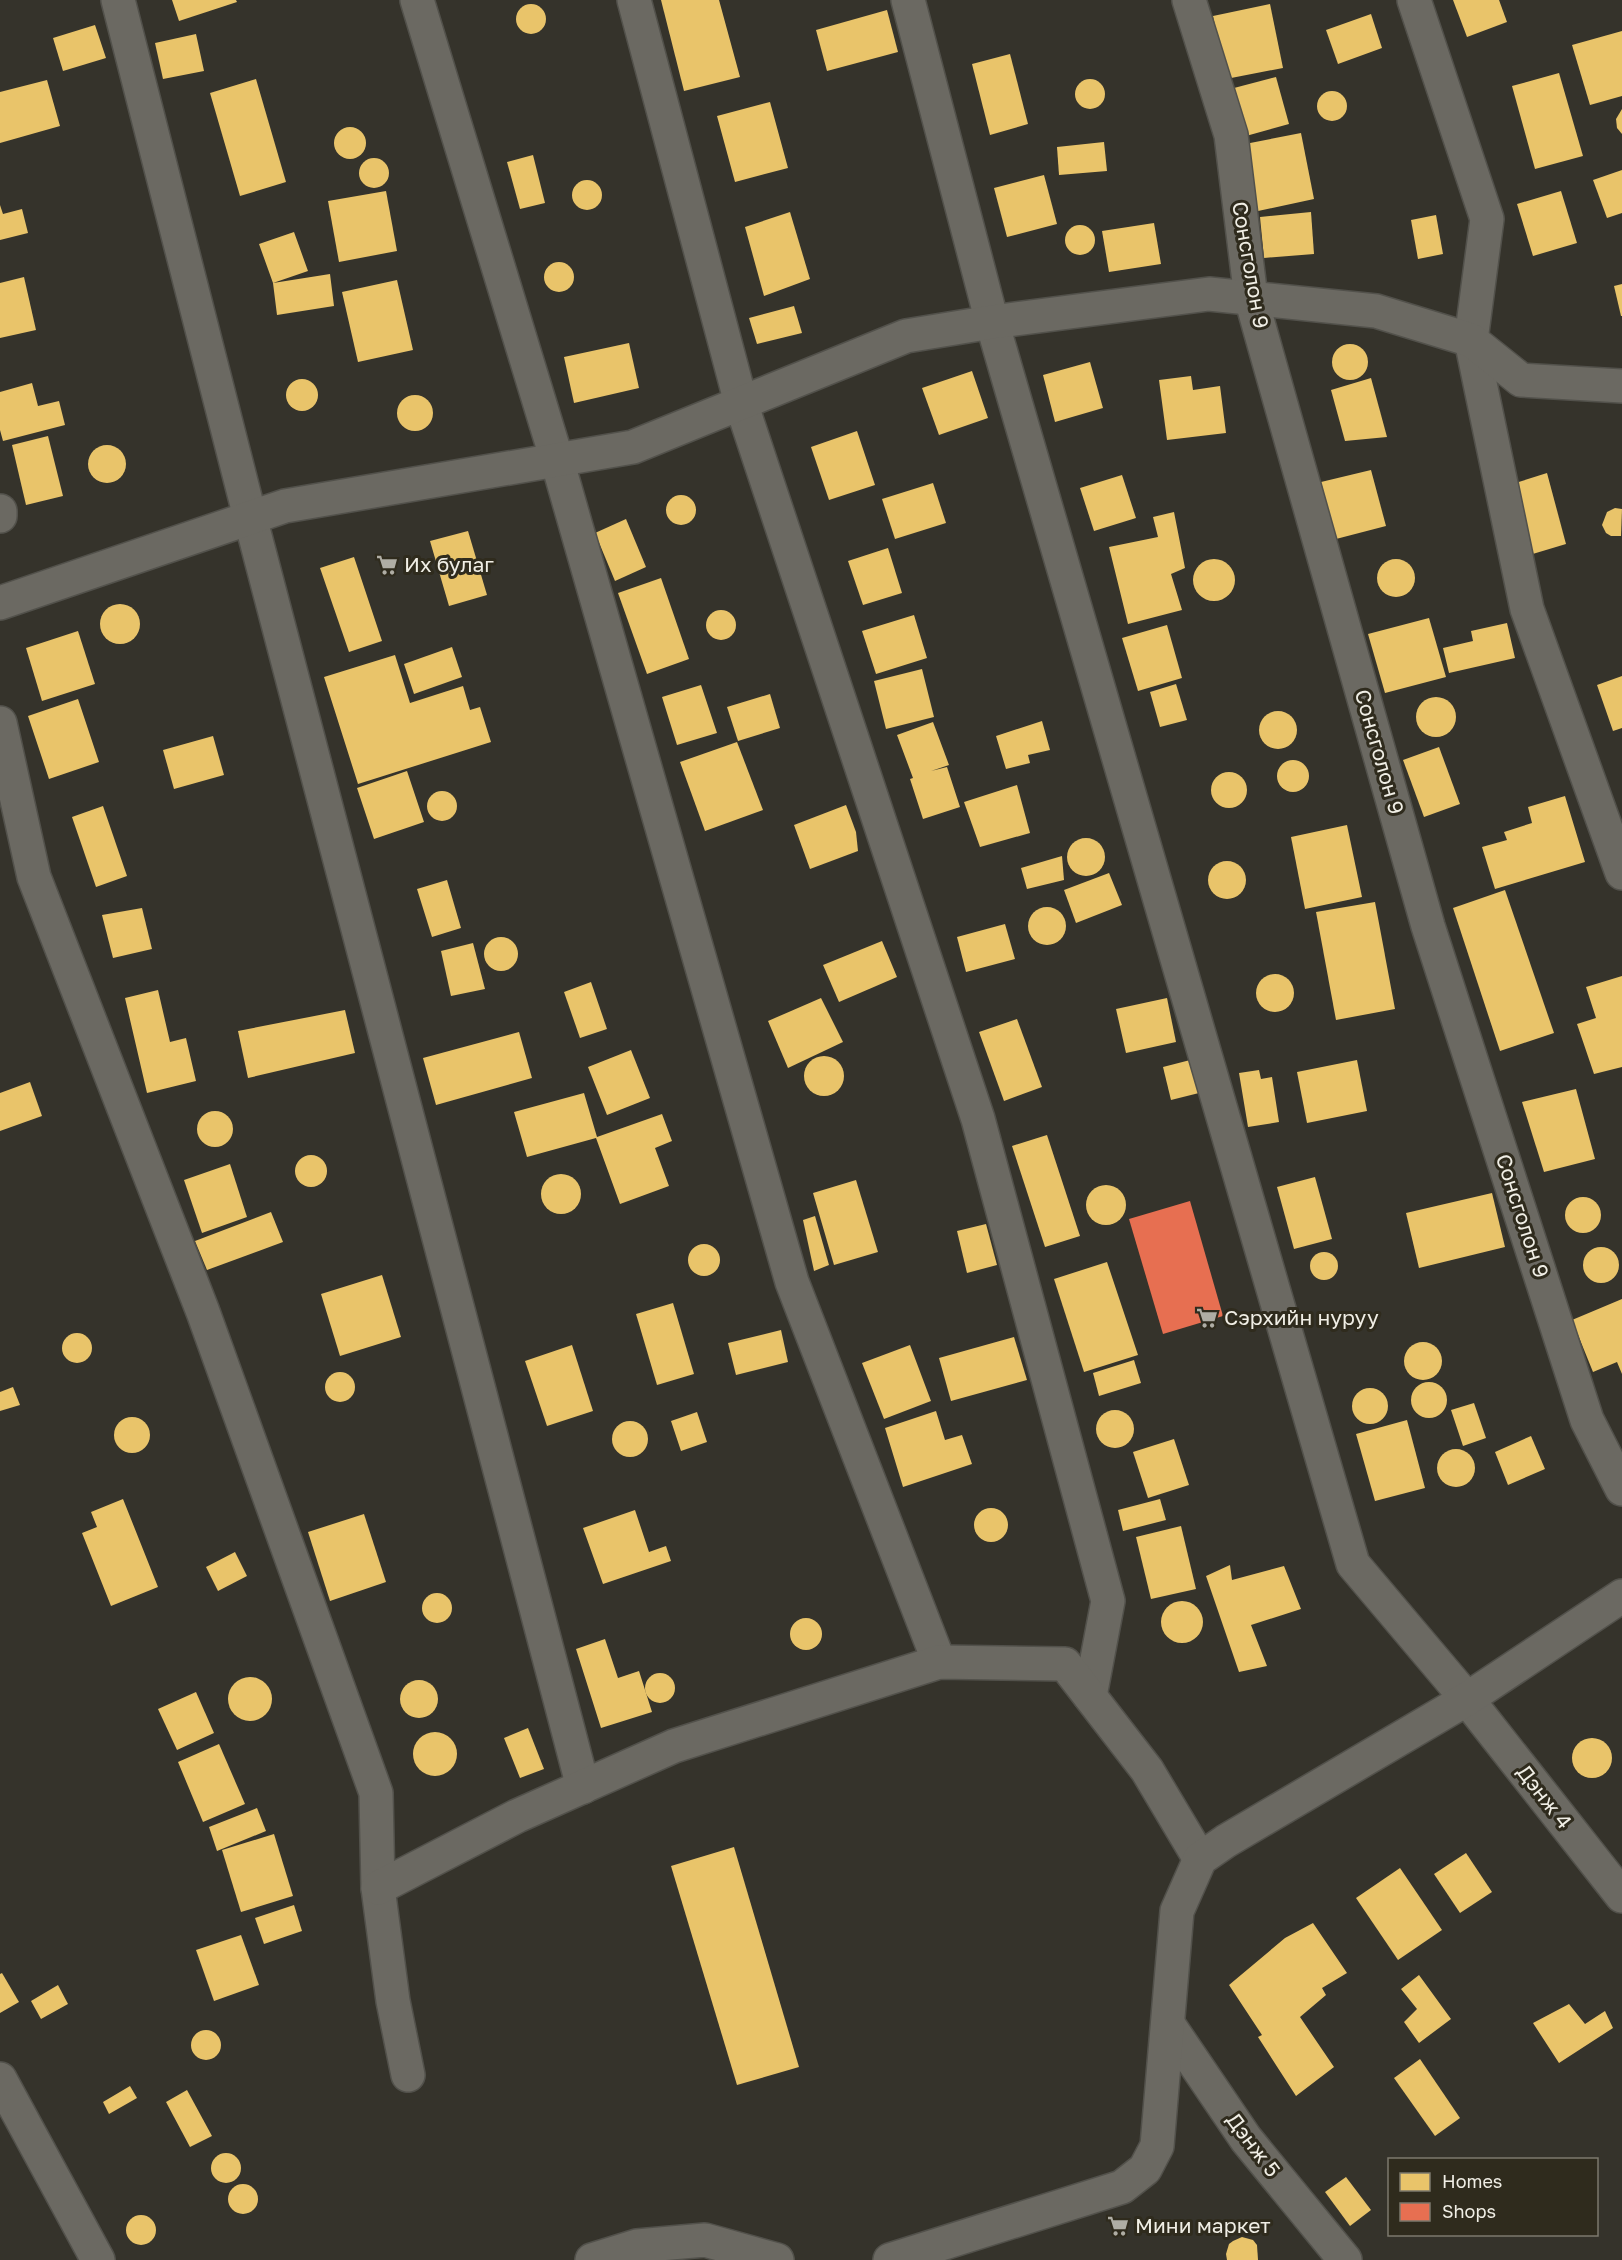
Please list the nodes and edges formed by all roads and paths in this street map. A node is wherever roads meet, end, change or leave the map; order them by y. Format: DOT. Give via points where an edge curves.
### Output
graph roads {
  1 [pos="118,0"];
  2 [pos="417,0"];
  3 [pos="634,0"];
  4 [pos="908,0"];
  5 [pos="1189,0"];
  6 [pos="1414,0"];
  7 [pos="1251,298"];
  8 [pos="992,322"];
  9 [pos="1471,340"];
  10 [pos="1622,386"];
  11 [pos="741,403"];
  12 [pos="556,460"];
  13 [pos="0,511"];
  14 [pos="0,516"];
  15 [pos="250,517"];
  16 [pos="0,603"];
  17 [pos="0,723"];
  18 [pos="1622,873"];
  19 [pos="1622,1489"];
  20 [pos="1622,1596"];
  21 [pos="939,1662"];
  22 [pos="1090,1696"];
  23 [pos="1467,1699"];
  24 [pos="583,1786"];
  25 [pos="1200,1859"];
  26 [pos="378,1888"];
  27 [pos="1622,1896"];
  28 [pos="1167,2024"];
  29 [pos="408,2075"];
  30 [pos="0,2079"];
  31 [pos="98,2260"];
  32 [pos="592,2260"];
  33 [pos="777,2260"];
  34 [pos="890,2260"];
  35 [pos="1345,2260"];
  1 -- 15 [label="street"];
  2 -- 12 [label="street"];
  3 -- 11 [label="street"];
  4 -- 8 [label="street, Дэнж 4"];
  5 -- 7 [label="street, Сонсголон 9" via="1231,135"];
  6 -- 9 [label="street" via="1487,219"];
  7 -- 8 [label="street" via="1209,294"];
  7 -- 9 [label="street" via="1376,311"];
  7 -- 19 [label="street, Сонсголон 9" via="1428,926 1587,1420"];
  8 -- 11 [label="street" via="906,336"];
  8 -- 23 [label="street, Дэнж 4" via="1353,1564"];
  9 -- 10 [label="street" via="1521,380"];
  9 -- 18 [label="street" via="1527,609"];
  11 -- 12 [label="street" via="633,447"];
  11 -- 22 [label="street" via="978,1119 1108,1601"];
  12 -- 15 [label="street" via="285,506"];
  12 -- 21 [label="street" via="792,1282"];
  13 -- 14 [label="street"];
  15 -- 16 [label="street"];
  15 -- 24 [label="street"];
  17 -- 26 [label="street" via="34,877 203,1312 376,1793"];
  20 -- 23 [label="street"];
  21 -- 22 [label="street" via="1065,1664"];
  21 -- 24 [label="street" via="674,1746"];
  22 -- 25 [label="street" via="1147,1770"];
  23 -- 25 [label="street"];
  23 -- 27 [label="street, Дэнж 4"];
  24 -- 26 [label="street"];
  25 -- 28 [label="street" via="1177,1911"];
  26 -- 29 [label="street" via="393,2001"];
  28 -- 34 [label="street" via="1157,2146 1145,2169 1122,2187"];
  28 -- 35 [label="street, Дэнж 5" via="1246,2139"];
  30 -- 31 [label="street"];
  32 -- 33 [label="street" via="637,2246 705,2240"];
}
